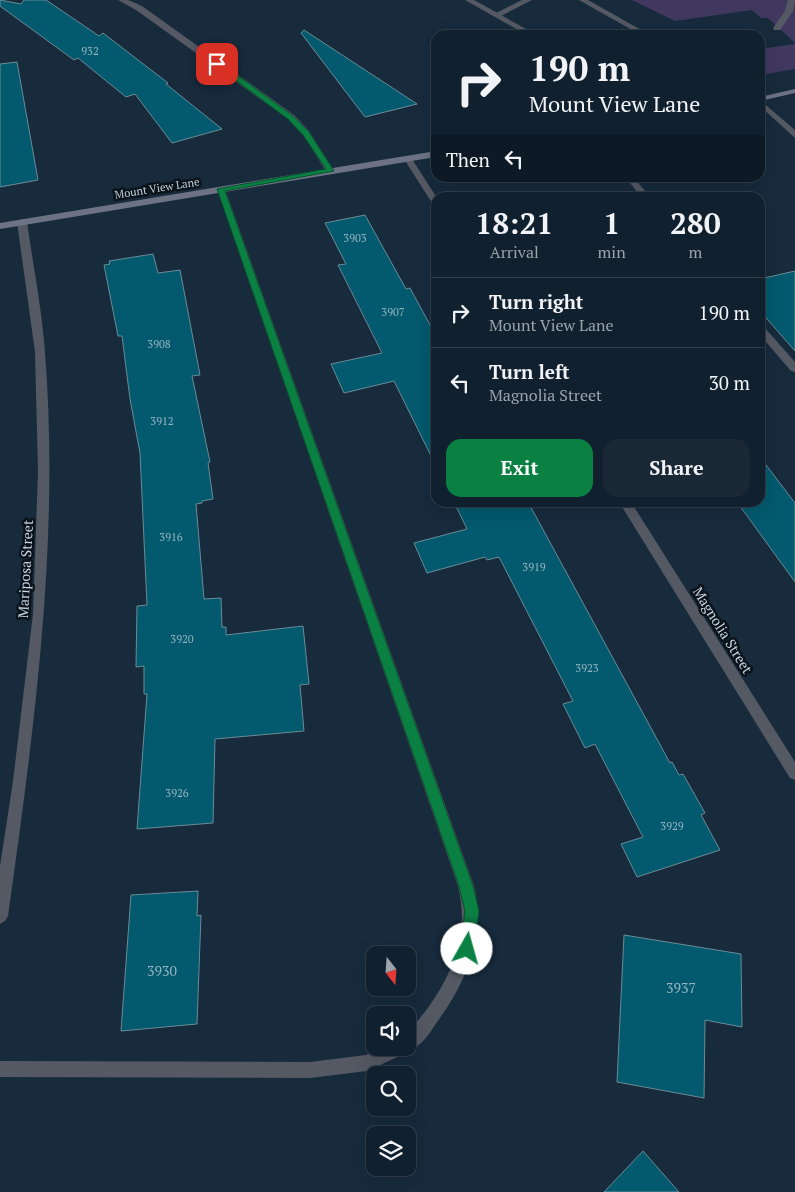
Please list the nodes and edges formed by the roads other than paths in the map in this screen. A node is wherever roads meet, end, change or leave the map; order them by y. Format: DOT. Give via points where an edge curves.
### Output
graph roads {
  1 [pos="122,0"];
  2 [pos="469,0"];
  3 [pos="528,0"];
  4 [pos="583,0"];
  5 [pos="792,0"];
  6 [pos="496,14"];
  7 [pos="777,28"];
  8 [pos="523,30"];
  9 [pos="637,30"];
  10 [pos="795,91"];
  11 [pos="765,99"];
  12 [pos="765,105"];
  13 [pos="795,135"];
  14 [pos="431,155"];
  15 [pos="408,158"];
  16 [pos="330,171"];
  17 [pos="633,182"];
  18 [pos="221,189"];
  19 [pos="642,192"];
  20 [pos="431,195"];
  21 [pos="22,222"];
  22 [pos="0,226"];
  23 [pos="765,335"];
  24 [pos="795,370"];
  25 [pos="628,507"];
  26 [pos="795,774"];
  27 [pos="0,916"];
  28 [pos="416,1036"];
  29 [pos="381,1056"];
  30 [pos="0,1069"];
  1 -- 16 [label="street" via="139,8 291,117 306,133"];
  2 -- 6 [label="street"];
  3 -- 6 [label="street"];
  4 -- 9 [label="street"];
  5 -- 7 [label="street" via="790,11"];
  6 -- 8 [label="street"];
  10 -- 11 [label="street"];
  12 -- 13 [label="street"];
  14 -- 15 [label="street, Mount View Lane"];
  15 -- 16 [label="street, Mount View Lane"];
  15 -- 20 [label="street"];
  16 -- 18 [label="street, Mount View Lane"];
  17 -- 19 [label="street"];
  18 -- 21 [label="street, Mount View Lane"];
  18 -- 28 [label="street" via="472,911 467,949 453,984 438,1010"];
  21 -- 22 [label="street, Mount View Lane"];
  21 -- 27 [label="street, Mariposa Street" via="40,352 44,481 39,614 20,781"];
  23 -- 24 [label="street"];
  25 -- 26 [label="street, Magnolia Street"];
  29 -- 30 [label="street" via="367,1063 310,1070"];
}
